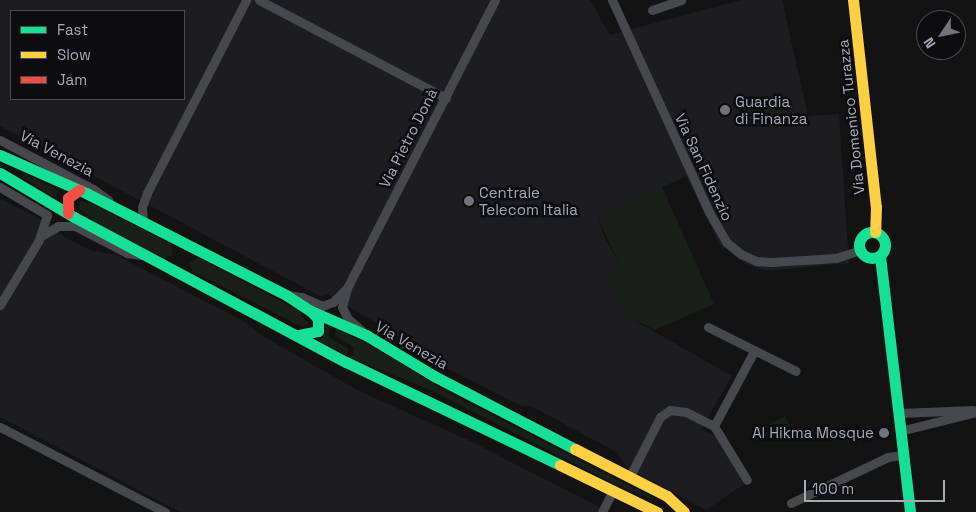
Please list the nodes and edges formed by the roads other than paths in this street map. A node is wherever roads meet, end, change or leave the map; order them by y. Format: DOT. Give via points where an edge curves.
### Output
graph roads {
  1 [pos="246,0"];
  2 [pos="259,0"];
  3 [pos="495,0"];
  4 [pos="612,0"];
  5 [pos="681,0"];
  6 [pos="853,0"];
  7 [pos="652,10"];
  8 [pos="446,98"];
  9 [pos="0,140"];
  10 [pos="0,155"];
  11 [pos="0,173"];
  12 [pos="0,187"];
  13 [pos="79,190"];
  14 [pos="49,202"];
  15 [pos="122,211"];
  16 [pos="68,214"];
  17 [pos="47,215"];
  18 [pos="143,222"];
  19 [pos="874,232"];
  20 [pos="40,238"];
  21 [pos="860,250"];
  22 [pos="145,255"];
  23 [pos="880,256"];
  24 [pos="347,288"];
  25 [pos="286,295"];
  26 [pos="0,305"];
  27 [pos="311,311"];
  28 [pos="708,328"];
  29 [pos="299,335"];
  30 [pos="366,335"];
  31 [pos="754,351"];
  32 [pos="796,371"];
  33 [pos="976,411"];
  34 [pos="899,413"];
  35 [pos="0,421"];
  36 [pos="714,426"];
  37 [pos="0,427"];
  38 [pos="900,431"];
  39 [pos="903,455"];
  40 [pos="76,466"];
  41 [pos="630,476"];
  42 [pos="748,480"];
  43 [pos="612,492"];
  44 [pos="791,503"];
  45 [pos="165,512"];
  46 [pos="602,512"];
  47 [pos="657,512"];
  48 [pos="684,512"];
  49 [pos="910,512"];
  1 -- 18 [label="street" via="147,193 142,207"];
  2 -- 8 [label="street"];
  3 -- 8 [label="street, Via Pietro Donà"];
  4 -- 21 [label="street, Via San Fidenzio" via="726,242 756,261 772,262 836,258"];
  5 -- 7 [label="street"];
  6 -- 19 [label="main road, Via Domenico Turazza" via="876,207"];
  8 -- 24 [label="street, Via Pietro Donà"];
  9 -- 15 [label="street, Via Venezia" via="93,189"];
  10 -- 13 [label="main road, Via Venezia"];
  11 -- 14 [label="main road"];
  12 -- 17 [label="street"];
  13 -- 15 [label="main road, Via Venezia"];
  13 -- 16 [label="main road, Via Venezia" via="68,198"];
  14 -- 16 [label="main road"];
  14 -- 17 [label="street"];
  15 -- 18 [label="main road, Via Venezia"];
  16 -- 22 [label="main road"];
  17 -- 20 [label="street"];
  18 -- 25 [label="main road, Via Venezia"];
  19 -- 21 [label="main road" via="861,239"];
  19 -- 23 [label="main road, Via Domenico Turazza" via="885,242"];
  20 -- 22 [label="street" via="58,226 75,226 127,252"];
  20 -- 26 [label="street"];
  21 -- 23 [label="main road" via="871,258"];
  22 -- 29 [label="main road"];
  23 -- 34 [label="main road, Via Domenico Turazza"];
  24 -- 25 [label="street, Via Pietro Donà" via="333,302 322,306 302,297"];
  24 -- 30 [label="street, Via Pietro Donà" via="342,307 344,313"];
  25 -- 27 [label="main road, Via Venezia"];
  27 -- 29 [label="main road" via="318,319 319,328 315,334"];
  27 -- 30 [label="main road, Via Venezia"];
  28 -- 31 [label="street"];
  29 -- 43 [label="main road" via="346,362"];
  30 -- 41 [label="main road, Via Venezia" via="434,376"];
  31 -- 32 [label="street"];
  31 -- 36 [label="street"];
  33 -- 34 [label="street"];
  33 -- 38 [label="street"];
  34 -- 38 [label="main road, Via Domenico Turazza"];
  35 -- 40 [label="street" via="68,457"];
  36 -- 41 [label="street" via="686,412 670,410 660,417"];
  36 -- 42 [label="street"];
  37 -- 40 [label="street"];
  38 -- 39 [label="main road, Via Domenico Turazza"];
  39 -- 44 [label="street" via="888,456"];
  39 -- 49 [label="main road, Via Domenico Turazza"];
  40 -- 45 [label="street"];
  41 -- 48 [label="main road, Via Venezia" via="667,496"];
  43 -- 46 [label="street"];
  43 -- 47 [label="main road"];
}
